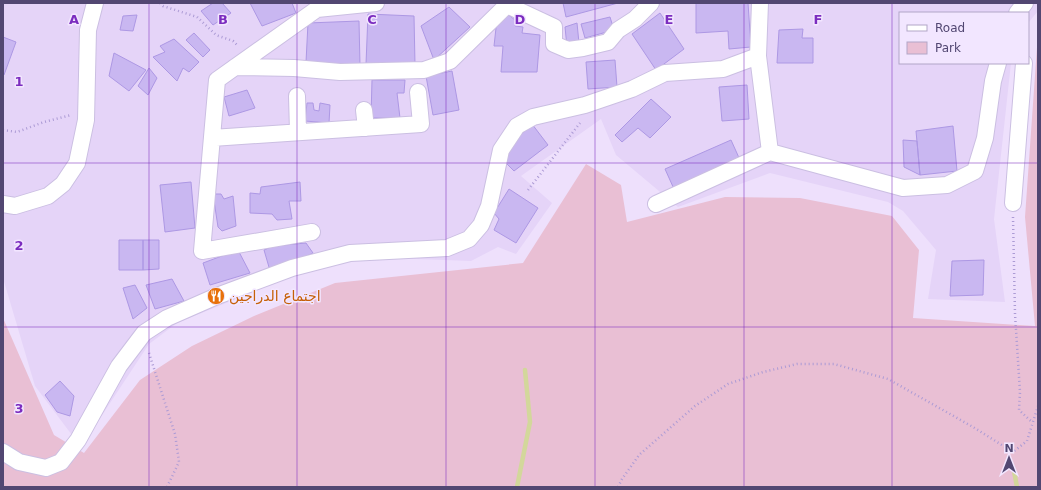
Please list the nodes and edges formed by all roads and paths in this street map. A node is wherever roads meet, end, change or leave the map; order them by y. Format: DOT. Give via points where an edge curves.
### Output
graph roads {
  1 [pos="95,3"];
  2 [pos="160,3"];
  3 [pos="376,3"];
  4 [pos="651,3"];
  5 [pos="760,3"];
  6 [pos="1025,3"];
  7 [pos="1019,12"];
  8 [pos="758,56"];
  9 [pos="250,57"];
  10 [pos="998,64"];
  11 [pos="1024,64"];
  12 [pos="235,67"];
  13 [pos="418,92"];
  14 [pos="297,96"];
  15 [pos="597,101"];
  16 [pos="86,110"];
  17 [pos="364,110"];
  18 [pos="366,128"];
  19 [pos="3,130"];
  20 [pos="298,132"];
  21 [pos="212,138"];
  22 [pos="770,152"];
  23 [pos="528,190"];
  24 [pos="1012,203"];
  25 [pos="3,204"];
  26 [pos="656,204"];
  27 [pos="312,232"];
  28 [pos="144,333"];
  29 [pos="1038,406"];
  30 [pos="1032,422"];
  31 [pos="3,452"];
  32 [pos="167,487"];
  33 [pos="618,487"];
  1 -- 16 [label="street" via="88,30"];
  2 -- 9 [label="path" via="197,17 216,35 233,41"];
  3 -- 9 [label="street" via="317,9"];
  4 -- 12 [label="street" via="635,19 618,30 608,42 583,48 568,50 554,44 554,27 507,5 450,61 424,70 340,72"];
  5 -- 8 [label="street"];
  6 -- 7 [label="street"];
  8 -- 15 [label="street" via="723,69 665,73 632,89"];
  8 -- 22 [label="street"];
  9 -- 12 [label="street"];
  10 -- 22 [label="street" via="985,138 975,171 947,185 903,188"];
  11 -- 24 [label="street"];
  12 -- 21 [label="street" via="217,80"];
  13 -- 18 [label="street" via="420,124"];
  14 -- 20 [label="street"];
  15 -- 23 [label="path"];
  15 -- 28 [label="street" via="533,117 517,126 502,150 488,209 481,225 469,239 447,248 350,253 292,268 217,296 167,318"];
  16 -- 19 [label="path" via="17,132"];
  16 -- 25 [label="street" via="77,163 62,184 48,196 15,206"];
  17 -- 18 [label="street"];
  18 -- 20 [label="street"];
  20 -- 21 [label="street"];
  21 -- 27 [label="street" via="202,251"];
  22 -- 26 [label="street"];
  24 -- 30 [label="path" via="1020,392 1018,410"];
  28 -- 31 [label="street" via="118,366 78,440 61,462 46,468 19,462"];
  28 -- 32 [label="path" via="175,434 179,462"];
  29 -- 30 [label="path"];
  30 -- 33 [label="path" via="1027,442 1013,452 888,379 834,364 797,364 728,384 695,406 639,454"];
}
